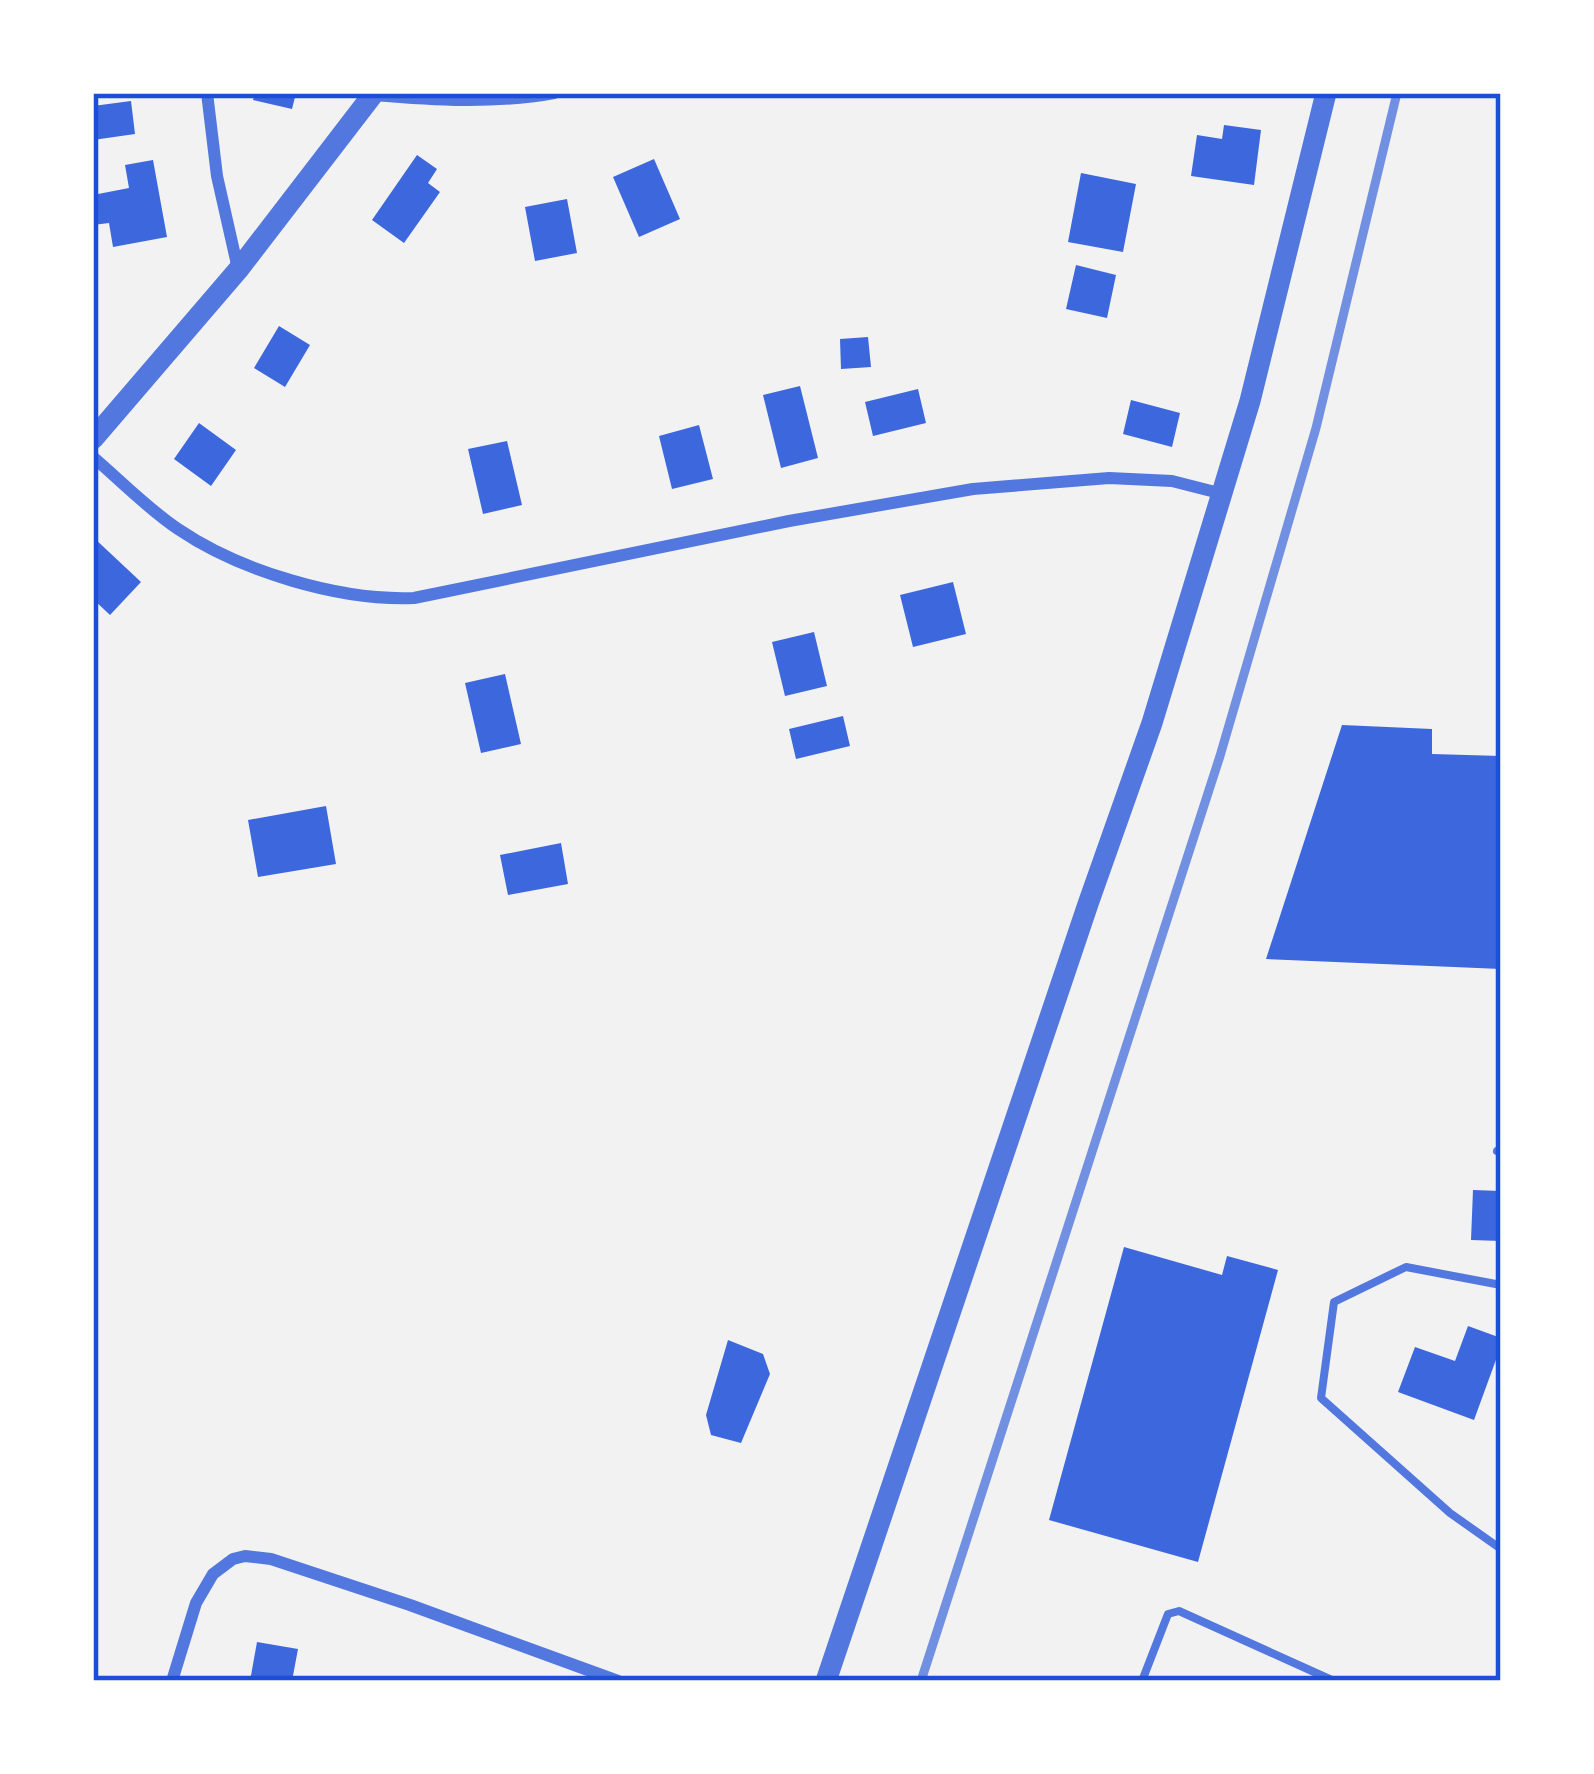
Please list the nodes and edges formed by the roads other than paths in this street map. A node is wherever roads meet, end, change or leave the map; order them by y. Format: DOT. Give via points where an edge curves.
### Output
graph roads {
  1 [pos="207,93"];
  2 [pos="554,93"];
  3 [pos="1326,93"];
  4 [pos="373,94"];
  5 [pos="238,270"];
  6 [pos="93,439"];
  7 [pos="93,458"];
  8 [pos="1222,494"];
  9 [pos="1501,1285"];
  10 [pos="1501,1549"];
  11 [pos="172,1681"];
  12 [pos="617,1681"];
  13 [pos="826,1681"];
  14 [pos="1142,1681"];
  15 [pos="1334,1681"];
  1 -- 5 [label="street"];
  2 -- 4 [label="street" via="509,100"];
  3 -- 8 [label="street"];
  4 -- 5 [label="street"];
  5 -- 6 [label="street"];
  7 -- 8 [label="street" via="178,529 233,558 276,577 384,599 974,489 1108,478"];
  8 -- 13 [label="street" via="1152,723"];
  9 -- 10 [label="lane" via="1406,1267 1334,1303 1321,1399"];
  11 -- 12 [label="street" via="196,1603 213,1574 245,1556 410,1605"];
  14 -- 15 [label="lane" via="1168,1614 1179,1611"];
}
